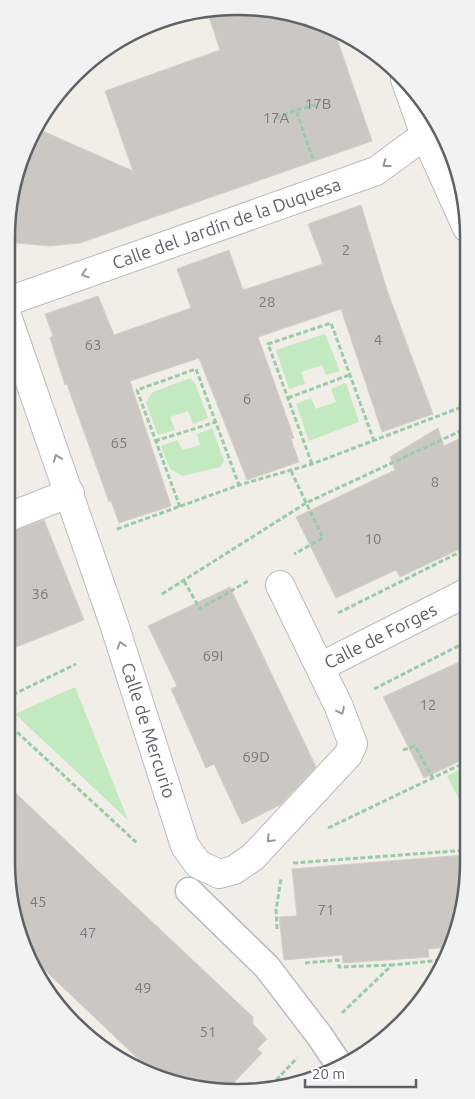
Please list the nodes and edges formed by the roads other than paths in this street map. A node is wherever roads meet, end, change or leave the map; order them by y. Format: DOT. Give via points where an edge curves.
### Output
graph roads {
  1 [pos="422,113"];
  2 [pos="432,132"];
  3 [pos="457,200"];
  4 [pos="15,299"];
  5 [pos="15,338"];
  6 [pos="70,493"];
  7 [pos="15,514"];
  8 [pos="280,585"];
  9 [pos="460,596"];
  10 [pos="320,667"];
  11 [pos="189,891"];
  12 [pos="337,1061"];
  1 -- 2 [label="street"];
  2 -- 3 [label="street"];
  2 -- 4 [label="street, Calle del Jardín de la Duquesa, one-way" via="376,171"];
  6 -- 5 [label="street, Calle de Mercurio, one-way"];
  6 -- 7 [label="street"];
  10 -- 6 [label="street, Calle de Mercurio, one-way" via="351,732 353,744 348,755 253,857 234,870 219,874 198,864 185,846"];
  8 -- 10 [label="street, Calle de Forges"];
  9 -- 10 [label="street, Calle de Forges"];
  11 -- 12 [label="street" via="270,966"];
}
